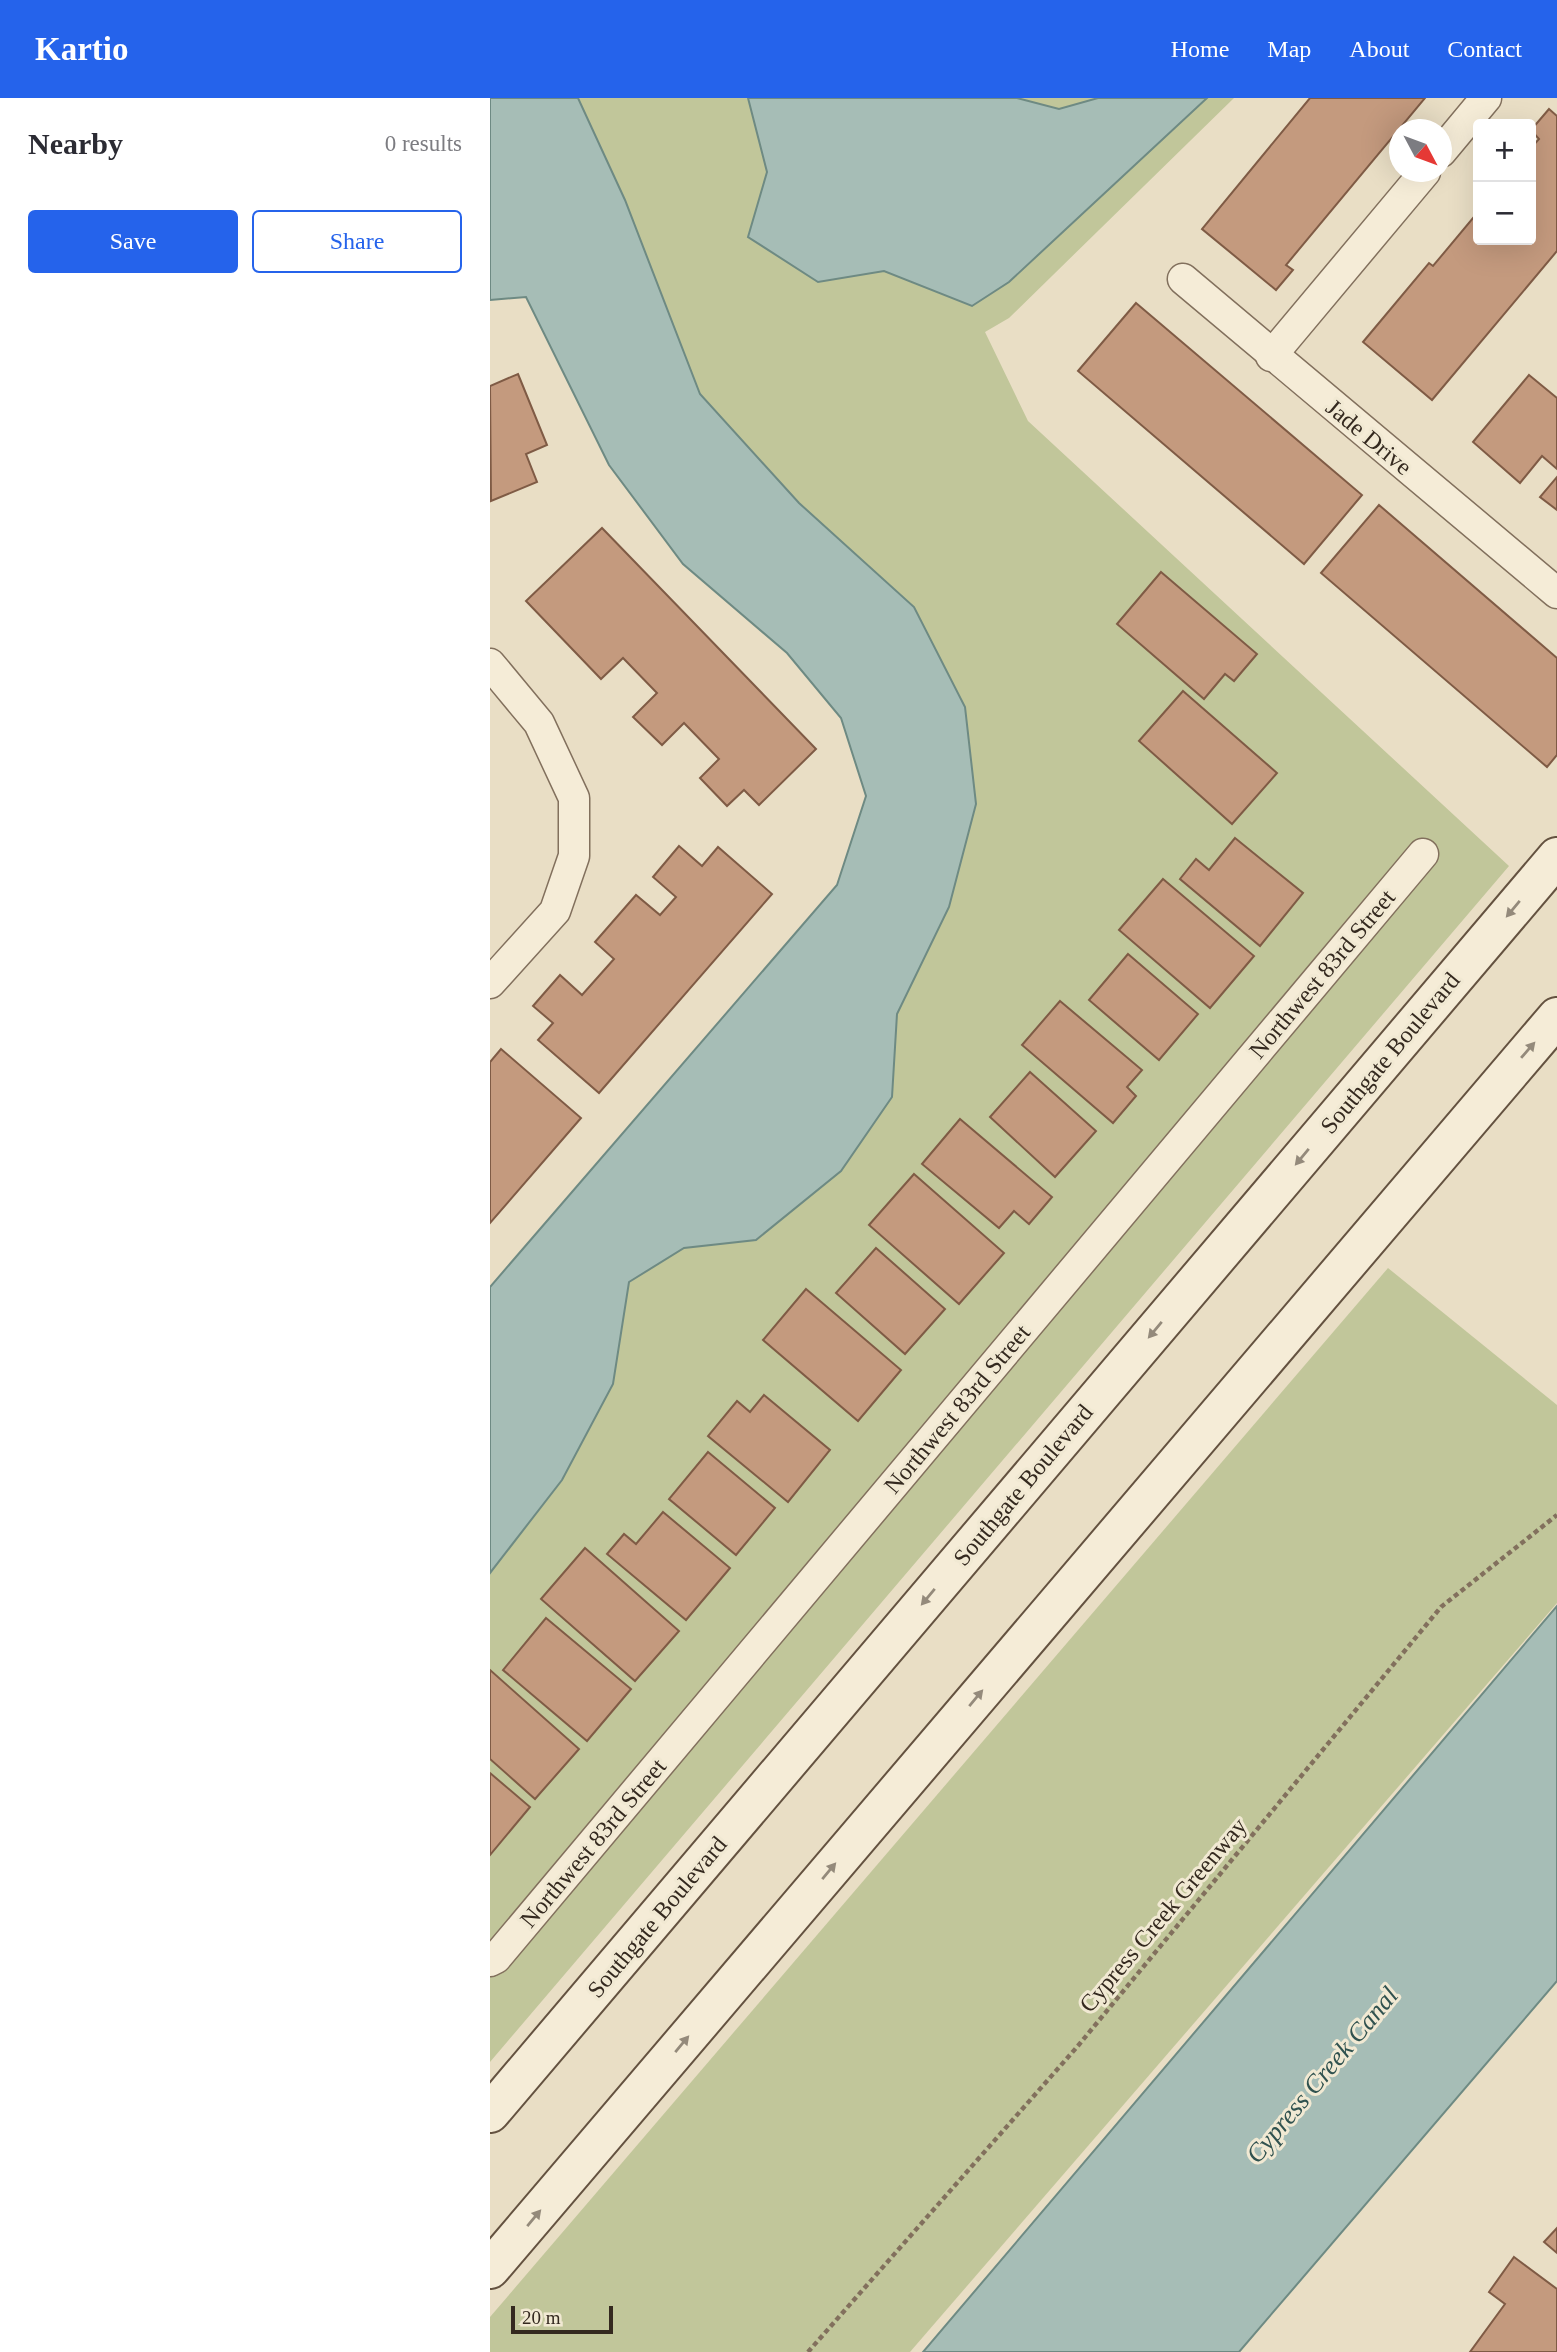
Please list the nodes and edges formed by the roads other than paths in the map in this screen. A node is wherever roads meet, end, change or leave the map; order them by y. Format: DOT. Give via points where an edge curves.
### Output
graph roads {
  1 [pos="1486,98"];
  2 [pos="1452,139"];
  3 [pos="1417,182"];
  4 [pos="1183,279"];
  5 [pos="1271,356"];
  6 [pos="1557,593"];
  7 [pos="490,664"];
  8 [pos="1423,854"];
  9 [pos="1557,857"];
  10 [pos="490,983"];
  11 [pos="1557,1017"];
  12 [pos="490,1961"];
  13 [pos="490,2113"];
  14 [pos="490,2270"];
  1 -- 2 [label="street"];
  3 -- 5 [label="street"];
  4 -- 5 [label="street, Jade Drive"];
  5 -- 6 [label="street, Jade Drive"];
  7 -- 10 [label="street" via="539,723 574,798 574,856 555,911"];
  8 -- 12 [label="street, Northwest 83rd Street"];
  9 -- 13 [label="main road, Southgate Boulevard, one-way"];
  14 -- 11 [label="main road, one-way"];
}
